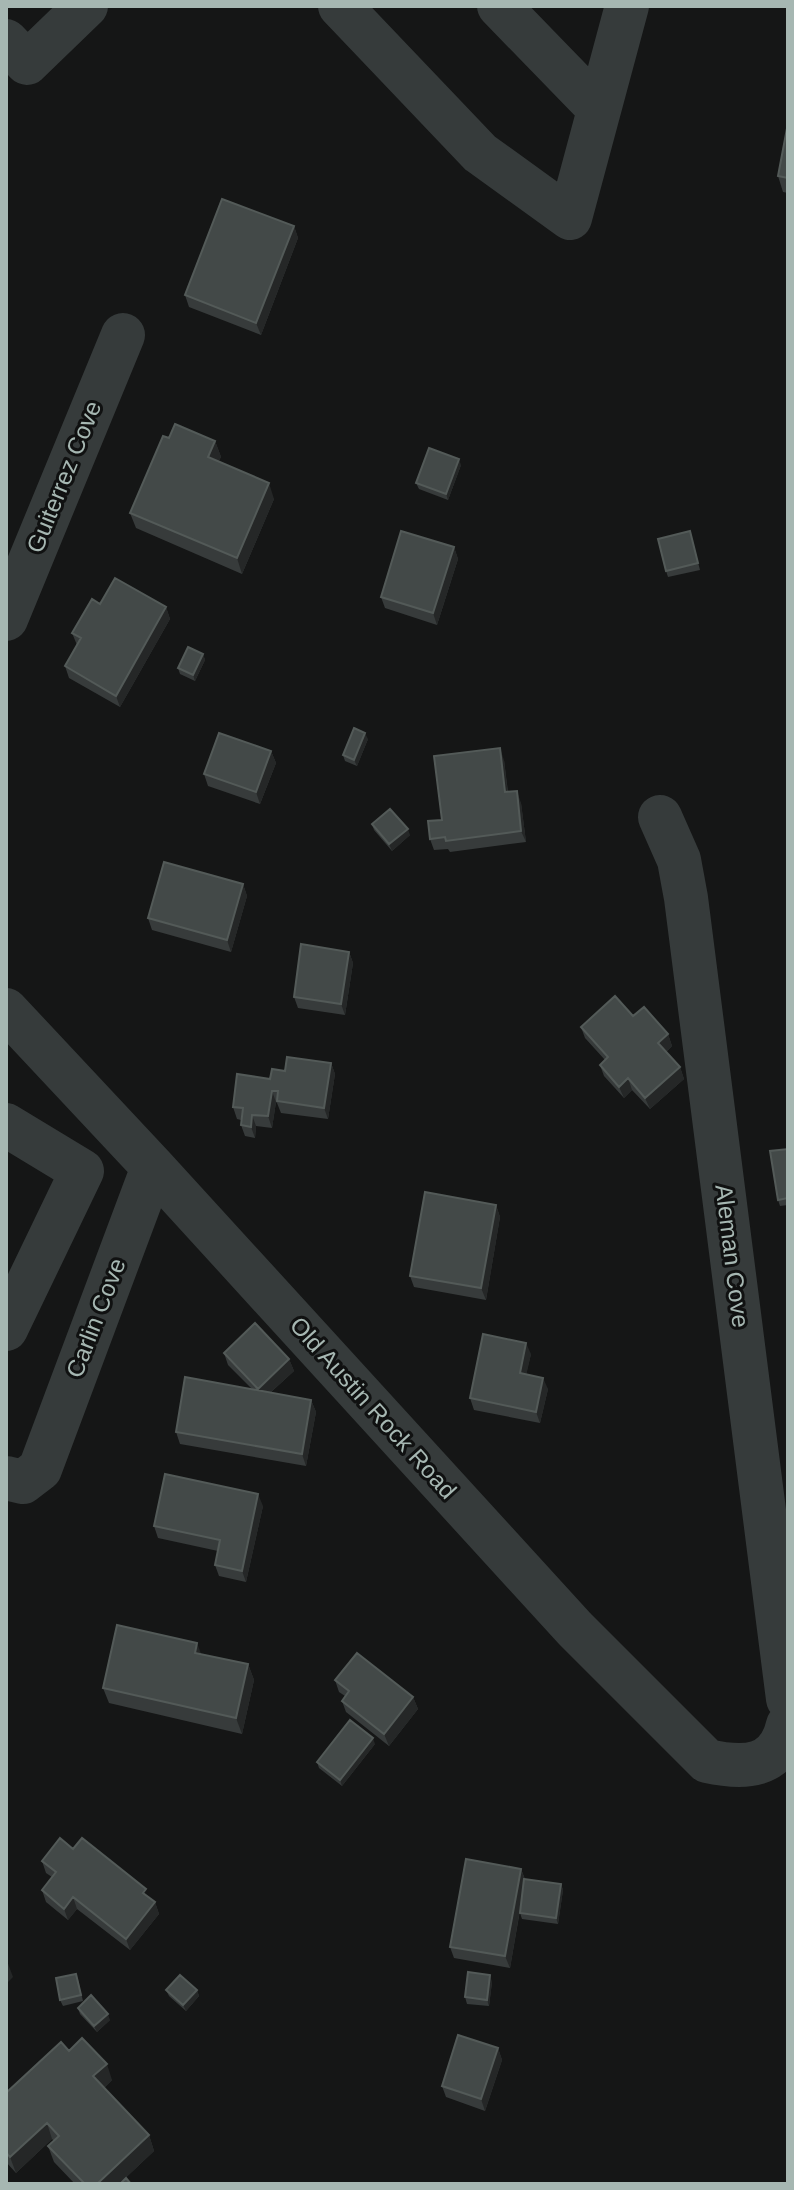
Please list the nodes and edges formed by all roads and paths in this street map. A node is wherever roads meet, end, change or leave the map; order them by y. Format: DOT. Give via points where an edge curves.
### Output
graph roads {
  1 [pos="86,6"];
  2 [pos="340,6"];
  3 [pos="499,6"];
  4 [pos="627,6"];
  5 [pos="6,41"];
  6 [pos="599,109"];
  7 [pos="123,335"];
  8 [pos="6,619"];
  9 [pos="660,817"];
  10 [pos="6,1010"];
  11 [pos="6,1125"];
  12 [pos="142,1155"];
  13 [pos="82,1171"];
  14 [pos="6,1329"];
  15 [pos="23,1474"];
  16 [pos="788,1699"];
  17 [pos="788,1725"];
  1 -- 5 [label="street" via="27,63"];
  2 -- 6 [label="street" via="480,153 570,218"];
  3 -- 6 [label="street"];
  4 -- 6 [label="street"];
  7 -- 8 [label="street, Guiterrez Cove"];
  9 -- 16 [label="street, Aleman Cove" via="679,860 686,898"];
  10 -- 12 [label="street, Old Austin Rock Road"];
  11 -- 13 [label="street"];
  12 -- 13 [label="street"];
  12 -- 15 [label="street, Carlin Cove"];
  12 -- 17 [label="street, Old Austin Rock Road" via="575,1629 707,1761 735,1767 762,1762 784,1741"];
  13 -- 14 [label="street"];
}
